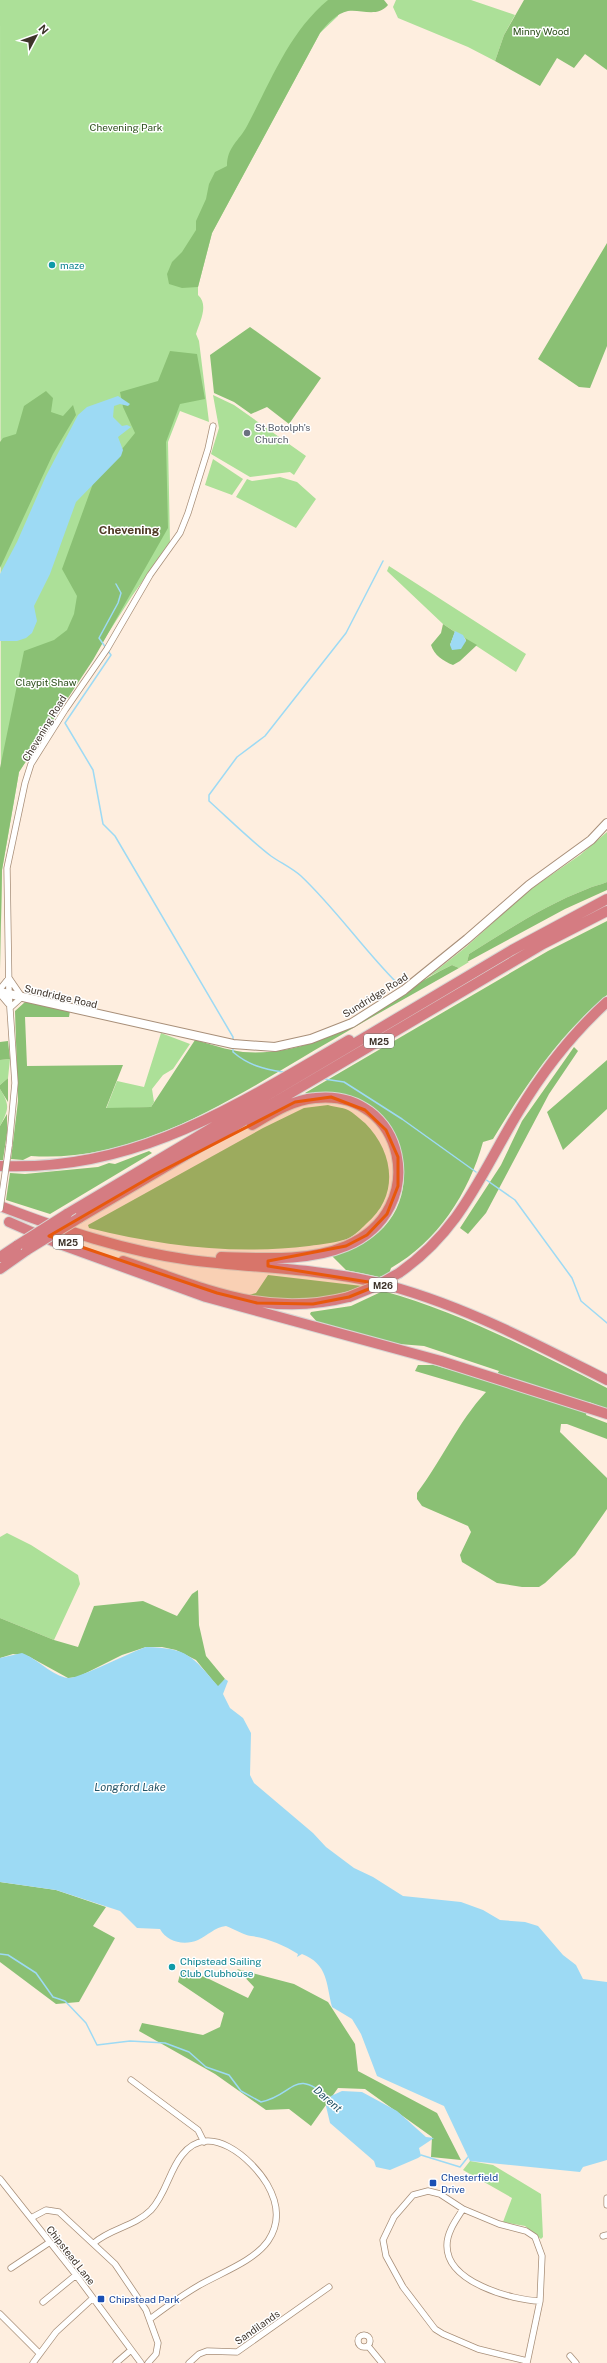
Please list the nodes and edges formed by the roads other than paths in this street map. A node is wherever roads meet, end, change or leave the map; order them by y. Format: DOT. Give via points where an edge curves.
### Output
graph roads {
  1 [pos="213,426"];
  2 [pos="607,823"];
  3 [pos="607,899"];
  4 [pos="607,912"];
  5 [pos="9,978"];
  6 [pos="462,979"];
  7 [pos="0,991"];
  8 [pos="9,994"];
  9 [pos="22,997"];
  10 [pos="607,1002"];
  11 [pos="10,1007"];
  12 [pos="0,1166"];
  13 [pos="154,1175"];
  14 [pos="0,1208"];
  15 [pos="4,1221"];
  16 [pos="0,1257"];
  17 [pos="168,1257"];
  18 [pos="0,1269"];
  19 [pos="607,1380"];
  20 [pos="607,1414"];
  21 [pos="131,2080"];
  22 [pos="204,2142"];
  23 [pos="0,2178"];
  24 [pos="607,2198"];
  25 [pos="607,2205"];
  26 [pos="463,2209"];
  27 [pos="31,2218"];
  28 [pos="50,2242"];
  29 [pos="94,2243"];
  30 [pos="11,2268"];
  31 [pos="76,2275"];
  32 [pos="329,2287"];
  33 [pos="93,2298"];
  34 [pos="540,2301"];
  35 [pos="43,2302"];
  36 [pos="0,2314"];
  37 [pos="150,2319"];
  38 [pos="368,2346"];
  39 [pos="131,2350"];
  40 [pos="40,2353"];
  41 [pos="570,2356"];
  42 [pos="527,2362"];
  43 [pos="33,2363"];
  44 [pos="116,2363"];
  45 [pos="141,2363"];
  46 [pos="148,2363"];
  47 [pos="189,2363"];
  48 [pos="382,2363"];
  49 [pos="576,2363"];
  1 -- 5 [label="street, Chevening Road" via="208,449 180,533 150,575 107,649 64,710 32,764 12,835 7,868"];
  2 -- 9 [label="main road, Sundridge Road" via="591,840 529,885 404,990 364,1016 325,1034 289,1045 234,1044"];
  3 -- 6 [label="highway, M25"];
  4 -- 13 [label="highway, M25" via="537,948"];
  5 -- 7 [label="street"];
  5 -- 8 [label="street, Chevening Road"];
  5 -- 9 [label="street"];
  6 -- 12 [label="highway, M25" via="417,1001 227,1110 169,1137 121,1153 86,1160 44,1165"];
  6 -- 16 [label="highway, M25, bridge" via="67,1214"];
  7 -- 8 [label="main road, Sundridge Road"];
  7 -- 11 [label="street"];
  8 -- 9 [label="main road, Sundridge Road"];
  8 -- 11 [label="street, Chevening Road"];
  9 -- 11 [label="street"];
  10 -- 15 [label="highway, M25, bridge" via="573,1036 538,1080 454,1222 430,1250 400,1273 349,1297 299,1305 271,1305 243,1300"];
  11 -- 14 [label="street, Chevening Road, bridge" via="16,1083"];
  13 -- 17 [label="highway, M25" via="203,1152 282,1108 317,1097 346,1100 372,1114 390,1136 398,1157 398,1186 387,1214 367,1234 346,1246 290,1257"];
  13 -- 18 [label="highway, M25, bridge" via="79,1218"];
  14 -- 17 [label="highway, M25" via="108,1243"];
  15 -- 20 [label="highway" via="64,1246 206,1297 441,1361"];
  17 -- 19 [label="highway, M26" via="329,1274 410,1292 487,1321"];
  21 -- 22 [label="street" via="198,2130"];
  22 -- 29 [label="street" via="190,2147 183,2153 157,2202 143,2217"];
  22 -- 37 [label="street" via="228,2146 255,2166 277,2206 275,2229 268,2242 255,2254 189,2291"];
  23 -- 27 [label="street, Chipstead Lane"];
  24 -- 25 [label="street"];
  26 -- 34 [label="street" via="499,2224 526,2231 535,2238 542,2256"];
  26 -- 34 [label="street" via="447,2240 448,2254 454,2267 470,2280 487,2288 527,2301"];
  26 -- 42 [label="street" via="435,2192 413,2195 394,2217 386,2232 383,2248 386,2256 403,2287 435,2329 478,2350"];
  27 -- 28 [label="street, Chipstead Lane"];
  27 -- 29 [label="street" via="42,2211 53,2210 64,2216"];
  28 -- 30 [label="street"];
  28 -- 31 [label="street, Chipstead Lane"];
  29 -- 37 [label="street" via="125,2276"];
  31 -- 33 [label="street, Chipstead Lane"];
  31 -- 35 [label="street"];
  32 -- 47 [label="street, Sandilands" via="237,2352 207,2351"];
  33 -- 39 [label="street, Chipstead Lane"];
  33 -- 40 [label="street" via="56,2332"];
  34 -- 42 [label="street"];
  36 -- 40 [label="street"];
  37 -- 46 [label="street" via="158,2343 156,2354"];
  38 -- 48 [label="street"];
  39 -- 44 [label="street"];
  39 -- 45 [label="street, Chipstead Lane"];
  40 -- 43 [label="street"];
  41 -- 49 [label="street"];
}
